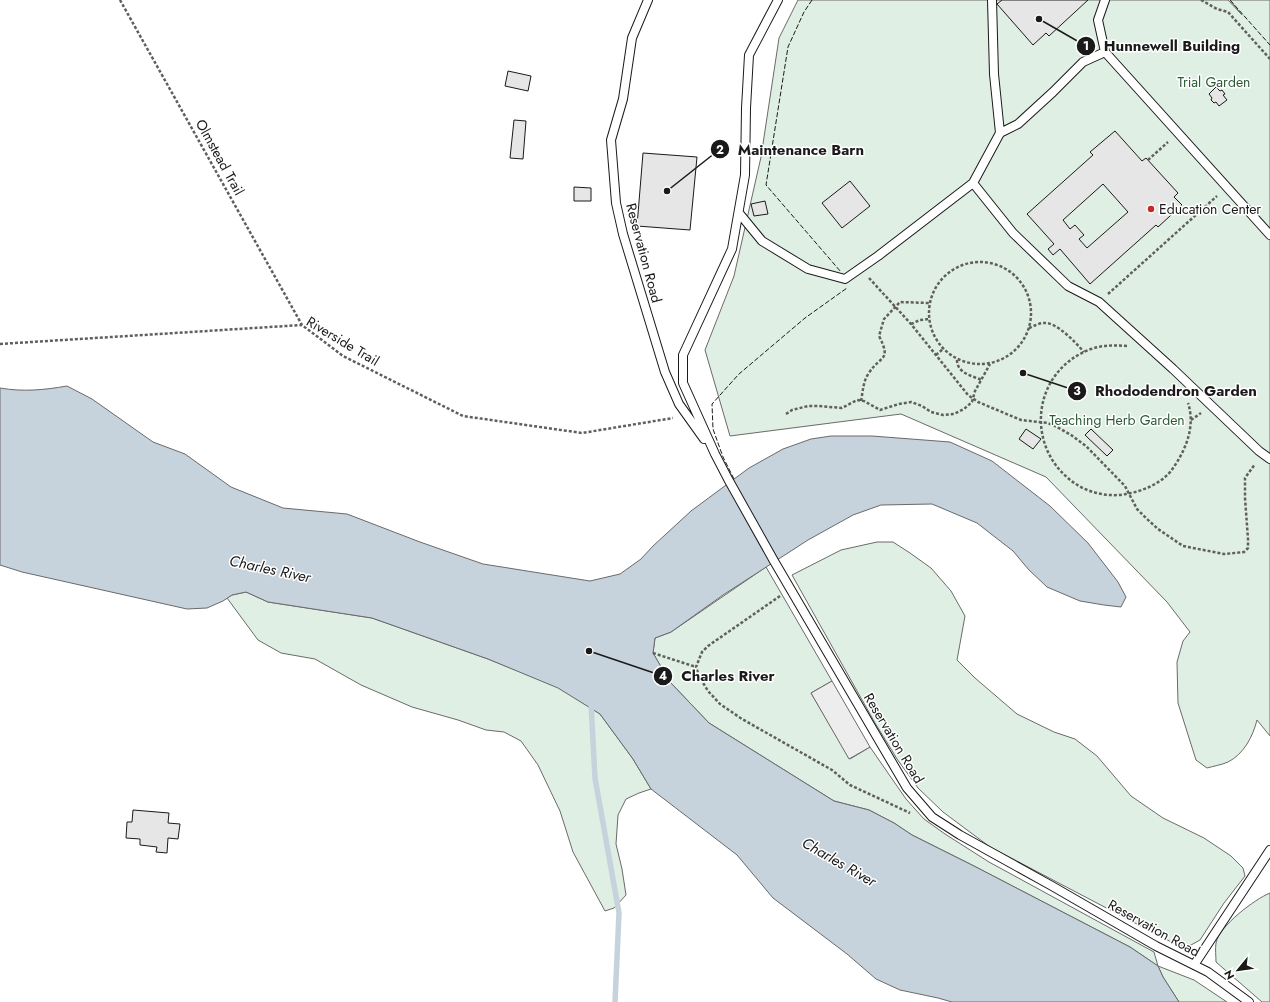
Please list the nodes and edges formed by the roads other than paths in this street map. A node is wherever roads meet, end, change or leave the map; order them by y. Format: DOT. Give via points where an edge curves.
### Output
graph roads {
  1 [pos="648,0"];
  2 [pos="778,0"];
  3 [pos="992,0"];
  4 [pos="1105,0"];
  5 [pos="1105,52"];
  6 [pos="1000,133"];
  7 [pos="973,183"];
  8 [pos="739,213"];
  9 [pos="1270,235"];
  10 [pos="715,454"];
  11 [pos="1267,457"];
  12 [pos="1270,850"];
  13 [pos="1194,965"];
  14 [pos="1249,1002"];
  1 -- 10 [label="lane, Reservation Road" via="632,38 612,140 616,203 622,234 662,365 679,404"];
  2 -- 8 [label="lane, Reservation Road" via="749,55 745,175"];
  3 -- 6 [label="lane" via="994,74"];
  4 -- 5 [label="lane" via="1098,20"];
  5 -- 6 [label="lane" via="1083,62 1018,124"];
  5 -- 9 [label="lane"];
  6 -- 7 [label="lane"];
  7 -- 8 [label="lane" via="845,279 808,269 762,241"];
  7 -- 11 [label="lane" via="1013,233 1068,286 1099,302"];
  8 -- 10 [label="lane, Reservation Road" via="732,249 683,355 683,383"];
  10 -- 13 [label="lane, Reservation Road" via="774,562 907,788 932,817 1156,946"];
  12 -- 13 [label="lane"];
  13 -- 14 [label="lane, Reservation Road" via="1208,972"];
}
